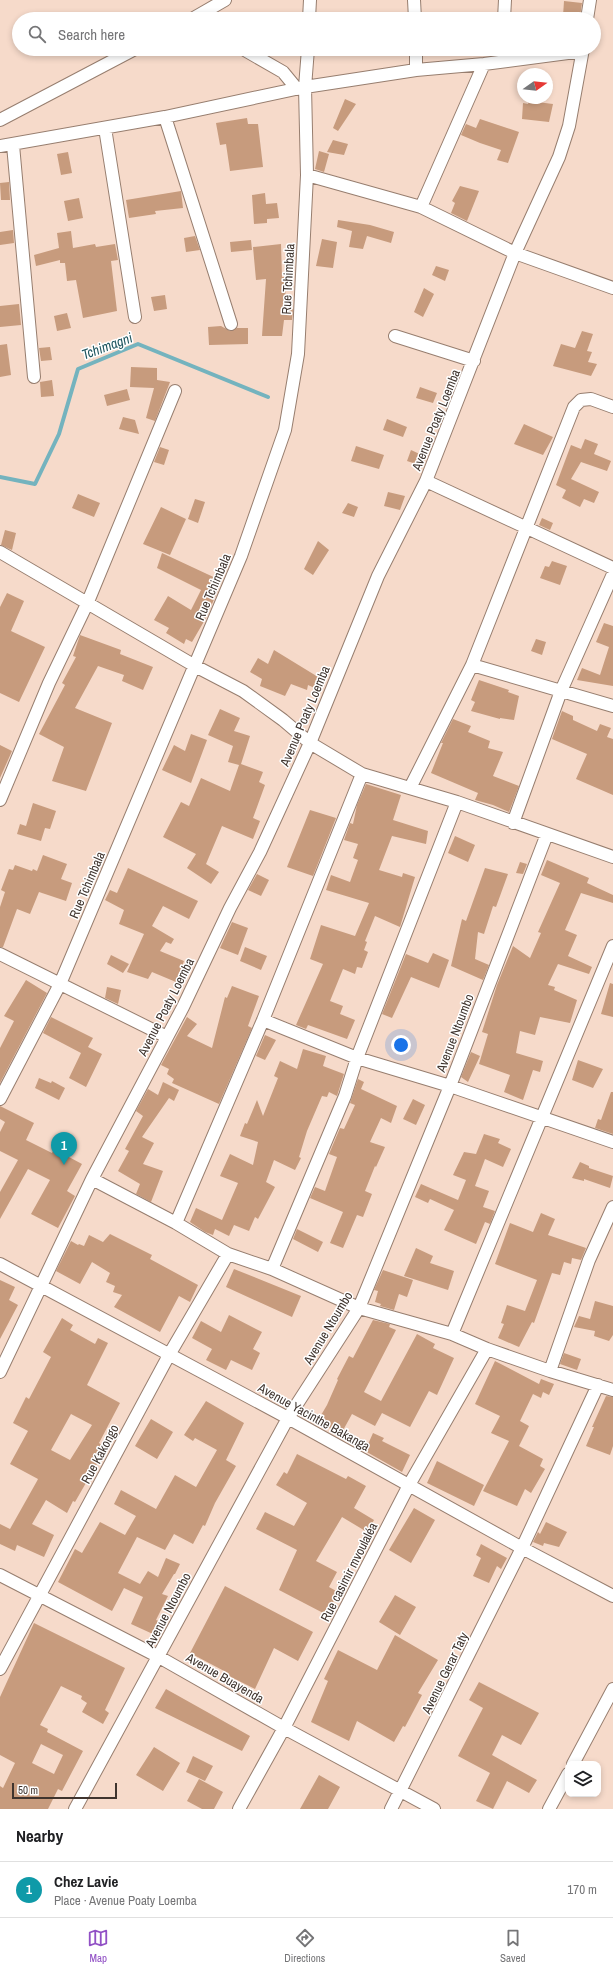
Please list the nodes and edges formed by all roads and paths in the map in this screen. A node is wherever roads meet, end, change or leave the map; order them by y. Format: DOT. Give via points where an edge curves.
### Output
graph roads {
  1 [pos="225,0"];
  2 [pos="310,0"];
  3 [pos="414,0"];
  4 [pos="506,0"];
  5 [pos="590,0"];
  6 [pos="204,12"];
  7 [pos="309,12"];
  8 [pos="415,12"];
  9 [pos="505,12"];
  10 [pos="588,12"];
  11 [pos="122,56"];
  12 [pos="255,56"];
  13 [pos="307,56"];
  14 [pos="416,56"];
  15 [pos="499,56"];
  16 [pos="582,56"];
  17 [pos="484,64"];
  18 [pos="416,70"];
  19 [pos="301,88"];
  20 [pos="165,117"];
  21 [pos="0,120"];
  22 [pos="105,128"];
  23 [pos="13,145"];
  24 [pos="0,146"];
  25 [pos="307,175"];
  26 [pos="421,207"];
  27 [pos="515,253"];
  28 [pos="613,288"];
  29 [pos="135,317"];
  30 [pos="231,324"];
  31 [pos="395,336"];
  32 [pos="474,361"];
  33 [pos="34,377"];
  34 [pos="176,390"];
  35 [pos="613,407"];
  36 [pos="426,481"];
  37 [pos="528,527"];
  38 [pos="0,552"];
  39 [pos="613,568"];
  40 [pos="613,574"];
  41 [pos="87,604"];
  42 [pos="472,665"];
  43 [pos="195,666"];
  44 [pos="561,691"];
  45 [pos="613,706"];
  46 [pos="310,743"];
  47 [pos="362,774"];
  48 [pos="410,788"];
  49 [pos="0,800"];
  50 [pos="456,802"];
  51 [pos="513,823"];
  52 [pos="547,834"];
  53 [pos="613,857"];
  54 [pos="613,946"];
  55 [pos="0,954"];
  56 [pos="60,984"];
  57 [pos="263,1020"];
  58 [pos="167,1037"];
  59 [pos="357,1058"];
  60 [pos="450,1086"];
  61 [pos="0,1099"];
  62 [pos="542,1117"];
  63 [pos="613,1142"];
  64 [pos="92,1179"];
  65 [pos="613,1207"];
  66 [pos="176,1223"];
  67 [pos="228,1254"];
  68 [pos="0,1264"];
  69 [pos="272,1269"];
  70 [pos="40,1286"];
  71 [pos="359,1308"];
  72 [pos="452,1334"];
  73 [pos="487,1349"];
  74 [pos="169,1355"];
  75 [pos="550,1371"];
  76 [pos="0,1372"];
  77 [pos="598,1385"];
  78 [pos="613,1390"];
  79 [pos="288,1418"];
  80 [pos="409,1485"];
  81 [pos="522,1548"];
  82 [pos="0,1575"];
  83 [pos="41,1596"];
  84 [pos="613,1596"];
  85 [pos="159,1657"];
  86 [pos="0,1669"];
  87 [pos="613,1689"];
  88 [pos="284,1728"];
  89 [pos="575,1761"];
  90 [pos="565,1780"];
  91 [pos="402,1791"];
  92 [pos="75,1809"];
  93 [pos="239,1809"];
  94 [pos="391,1809"];
  95 [pos="434,1809"];
  96 [pos="550,1809"];
  1 -- 6 [label="street"];
  2 -- 7 [label="street"];
  3 -- 8 [label="street"];
  4 -- 9 [label="street"];
  5 -- 10 [label="street"];
  11 -- 21 [label="street"];
  12 -- 19 [label="street" via="284,72"];
  13 -- 19 [label="street, Rue Tchimbala"];
  14 -- 18 [label="street"];
  15 -- 17 [label="street"];
  16 -- 27 [label="street, Avenue Poaty Loemba" via="565,140"];
  17 -- 18 [label="street"];
  17 -- 26 [label="street"];
  18 -- 19 [label="street"];
  19 -- 20 [label="street"];
  19 -- 25 [label="street, Rue Tchimbala"];
  20 -- 22 [label="street"];
  20 -- 30 [label="street"];
  22 -- 23 [label="street"];
  22 -- 29 [label="street"];
  23 -- 24 [label="street"];
  23 -- 33 [label="street"];
  25 -- 26 [label="street"];
  25 -- 43 [label="street, Rue Tchimbala" via="298,354 286,430 241,556"];
  26 -- 27 [label="street"];
  27 -- 28 [label="street"];
  27 -- 32 [label="street, Avenue Poaty Loemba"];
  31 -- 32 [label="street"];
  32 -- 36 [label="street, Avenue Poaty Loemba"];
  34 -- 41 [label="street"];
  35 -- 37 [label="street" via="591,399 581,400 574,408"];
  36 -- 37 [label="street"];
  36 -- 46 [label="street, Avenue Poaty Loemba" via="378,576"];
  37 -- 39 [label="street"];
  37 -- 42 [label="street"];
  38 -- 41 [label="street"];
  40 -- 44 [label="street"];
  41 -- 43 [label="street"];
  41 -- 49 [label="street" via="49,683"];
  42 -- 44 [label="street"];
  42 -- 48 [label="street"];
  43 -- 46 [label="street" via="243,691"];
  43 -- 56 [label="street, Rue Tchimbala"];
  44 -- 45 [label="street"];
  44 -- 51 [label="street"];
  46 -- 47 [label="street"];
  46 -- 58 [label="street, Avenue Poaty Loemba" via="260,852"];
  47 -- 48 [label="street"];
  47 -- 57 [label="street"];
  48 -- 50 [label="street"];
  50 -- 51 [label="street"];
  50 -- 59 [label="street"];
  51 -- 52 [label="street"];
  52 -- 53 [label="street"];
  52 -- 60 [label="street, Avenue Ntoumbo"];
  54 -- 62 [label="street"];
  55 -- 56 [label="street"];
  56 -- 58 [label="street"];
  56 -- 61 [label="street, Rue Tchimbala"];
  57 -- 59 [label="street"];
  57 -- 66 [label="street"];
  58 -- 64 [label="street, Avenue Poaty Loemba"];
  59 -- 60 [label="street"];
  59 -- 69 [label="street" via="345,1096"];
  60 -- 62 [label="street"];
  60 -- 71 [label="street, Avenue Ntoumbo"];
  62 -- 63 [label="street"];
  62 -- 72 [label="street"];
  64 -- 66 [label="street"];
  64 -- 70 [label="street, Avenue Poaty Loemba"];
  65 -- 75 [label="street" via="589,1260"];
  66 -- 67 [label="street"];
  67 -- 69 [label="street"];
  67 -- 74 [label="street, Rue Kakongo"];
  68 -- 70 [label="street, Avenue Yacinthe Bakanga"];
  69 -- 71 [label="street"];
  70 -- 74 [label="street, Avenue Yacinthe Bakanga"];
  70 -- 76 [label="street, Avenue Poaty Loemba"];
  71 -- 72 [label="street"];
  71 -- 79 [label="street, Avenue Ntoumbo"];
  72 -- 73 [label="street"];
  73 -- 75 [label="street"];
  73 -- 80 [label="street, Rue casimir mvoulaléa"];
  74 -- 79 [label="street, Avenue Yacinthe Bakanga"];
  74 -- 83 [label="street, Rue Kakongo"];
  75 -- 77 [label="street"];
  77 -- 78 [label="street"];
  77 -- 81 [label="street, Avenue Gerar Taty"];
  79 -- 80 [label="street, Avenue Yacinthe Bakanga"];
  79 -- 85 [label="street, Avenue Ntoumbo"];
  80 -- 81 [label="street, Avenue Yacinthe Bakanga"];
  80 -- 88 [label="street, Rue casimir mvoulaléa"];
  81 -- 84 [label="street, Avenue Yacinthe Bakanga"];
  81 -- 91 [label="street, Avenue Gerar Taty"];
  82 -- 83 [label="street, Avenue Buayenda"];
  83 -- 85 [label="street, Avenue Buayenda"];
  83 -- 86 [label="street, Rue Kakongo"];
  85 -- 88 [label="street, Avenue Buayenda"];
  85 -- 92 [label="street, Avenue Ntoumbo"];
  87 -- 89 [label="street"];
  88 -- 91 [label="street, Avenue Buayenda"];
  88 -- 93 [label="street, Rue casimir mvoulaléa"];
  90 -- 96 [label="street"];
  91 -- 94 [label="street, Avenue Gerar Taty"];
  91 -- 95 [label="street, Avenue Buayenda"];
}
